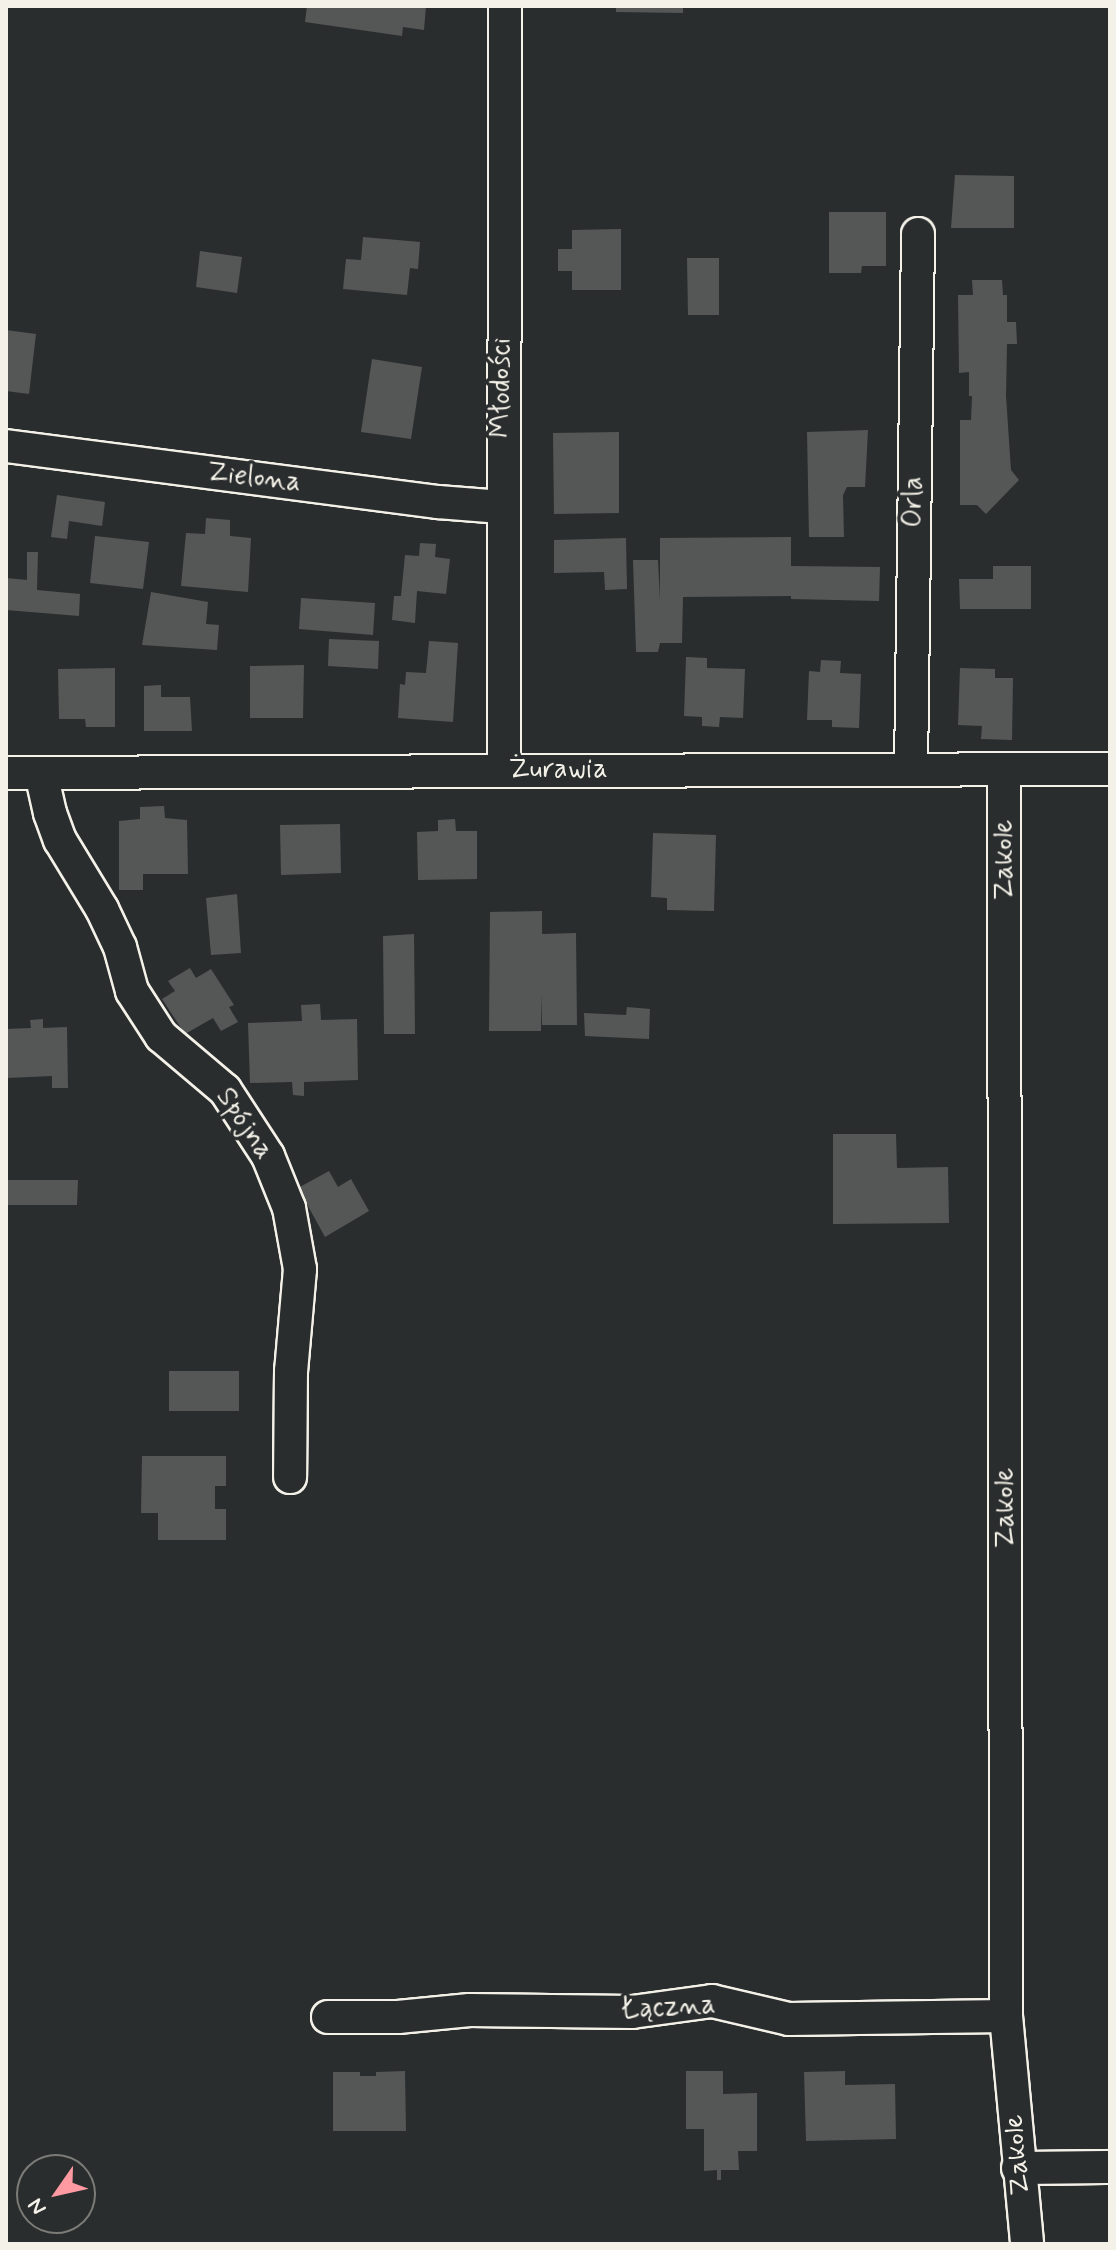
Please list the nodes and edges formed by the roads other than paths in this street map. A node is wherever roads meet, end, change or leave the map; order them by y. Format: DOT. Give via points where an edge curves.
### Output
graph roads {
  1 [pos="505,6"];
  2 [pos="918,234"];
  3 [pos="6,446"];
  4 [pos="502,507"];
  5 [pos="1110,769"];
  6 [pos="911,770"];
  7 [pos="504,771"];
  8 [pos="1004,771"];
  9 [pos="6,773"];
  10 [pos="41,773"];
  11 [pos="290,1477"];
  12 [pos="1006,2016"];
  13 [pos="328,2017"];
  14 [pos="1110,2167"];
  15 [pos="1018,2168"];
  16 [pos="1027,2244"];
  1 -- 4 [label="street, Młodości"];
  2 -- 6 [label="street, Orla"];
  3 -- 4 [label="street, Zielona"];
  4 -- 7 [label="street, Młodości"];
  5 -- 8 [label="street, Żurawia"];
  6 -- 7 [label="street, Żurawia"];
  6 -- 8 [label="street, Żurawia"];
  7 -- 10 [label="street, Żurawia"];
  8 -- 12 [label="street, Zakole"];
  9 -- 10 [label="street, Żurawia"];
  10 -- 11 [label="street, Spójna" via="60,840 102,909 132,991 161,1036 225,1090 268,1156 289,1208 300,1269 291,1371"];
  12 -- 13 [label="street, Łączna" via="789,2019 712,2001 632,2012 470,2010"];
  12 -- 15 [label="street, Zakole"];
  14 -- 15 [label="street"];
  15 -- 16 [label="street, Zakole"];
}
